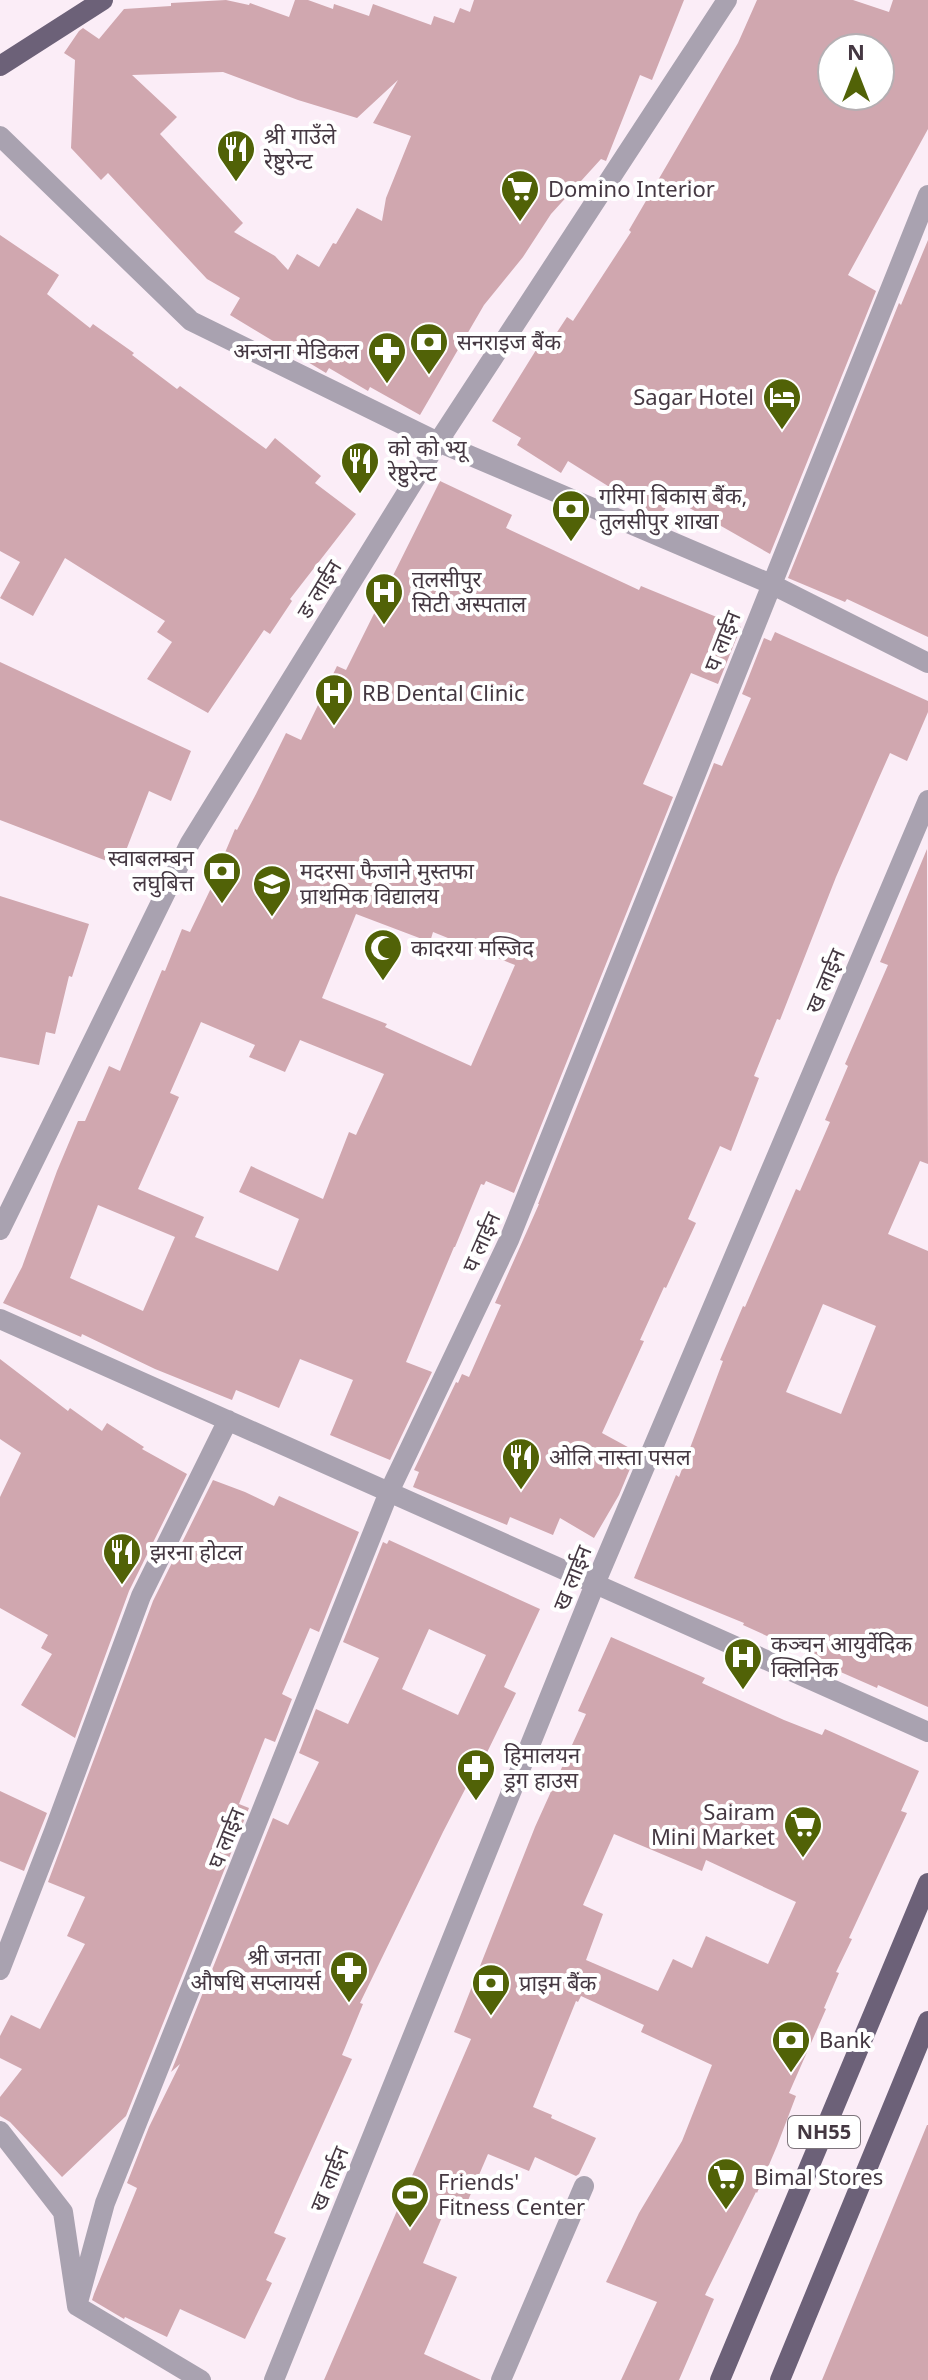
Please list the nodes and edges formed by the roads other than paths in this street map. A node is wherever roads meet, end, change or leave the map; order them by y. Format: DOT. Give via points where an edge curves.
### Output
graph roads {
  1 [pos="103,0"];
  2 [pos="727,0"];
  3 [pos="0,66"];
  4 [pos="0,136"];
  5 [pos="928,195"];
  6 [pos="438,442"];
  7 [pos="771,584"];
  8 [pos="928,663"];
  9 [pos="928,800"];
  10 [pos="0,1230"];
  11 [pos="0,1319"];
  12 [pos="228,1420"];
  13 [pos="389,1492"];
  14 [pos="595,1584"];
  15 [pos="928,1732"];
  16 [pos="928,1883"];
  17 [pos="0,1970"];
  18 [pos="928,2021"];
  19 [pos="0,2131"];
  20 [pos="584,2186"];
  21 [pos="77,2306"];
  22 [pos="201,2380"];
  23 [pos="274,2380"];
  24 [pos="501,2380"];
  25 [pos="720,2380"];
  26 [pos="780,2380"];
  1 -- 3 [label="main road"];
  2 -- 6 [label="street, ङ लाईन"];
  4 -- 6 [label="street" via="191,321"];
  5 -- 7 [label="street, घ लाईन"];
  6 -- 7 [label="street"];
  6 -- 10 [label="street, ङ लाईन" via="190,843"];
  7 -- 8 [label="street"];
  7 -- 13 [label="street, घ लाईन" via="509,1240"];
  9 -- 14 [label="street, ख लाईन"];
  11 -- 12 [label="street"];
  12 -- 13 [label="street"];
  12 -- 17 [label="street" via="141,1596"];
  13 -- 14 [label="street"];
  13 -- 21 [label="street, घ लाईन" via="105,2203"];
  14 -- 15 [label="street"];
  14 -- 23 [label="street, ख लाईन"];
  16 -- 25 [label="main road, NH55"];
  18 -- 26 [label="main road, NH55"];
  19 -- 21 [label="street" via="63,2212"];
  20 -- 24 [label="street"];
  21 -- 22 [label="street"];
}
